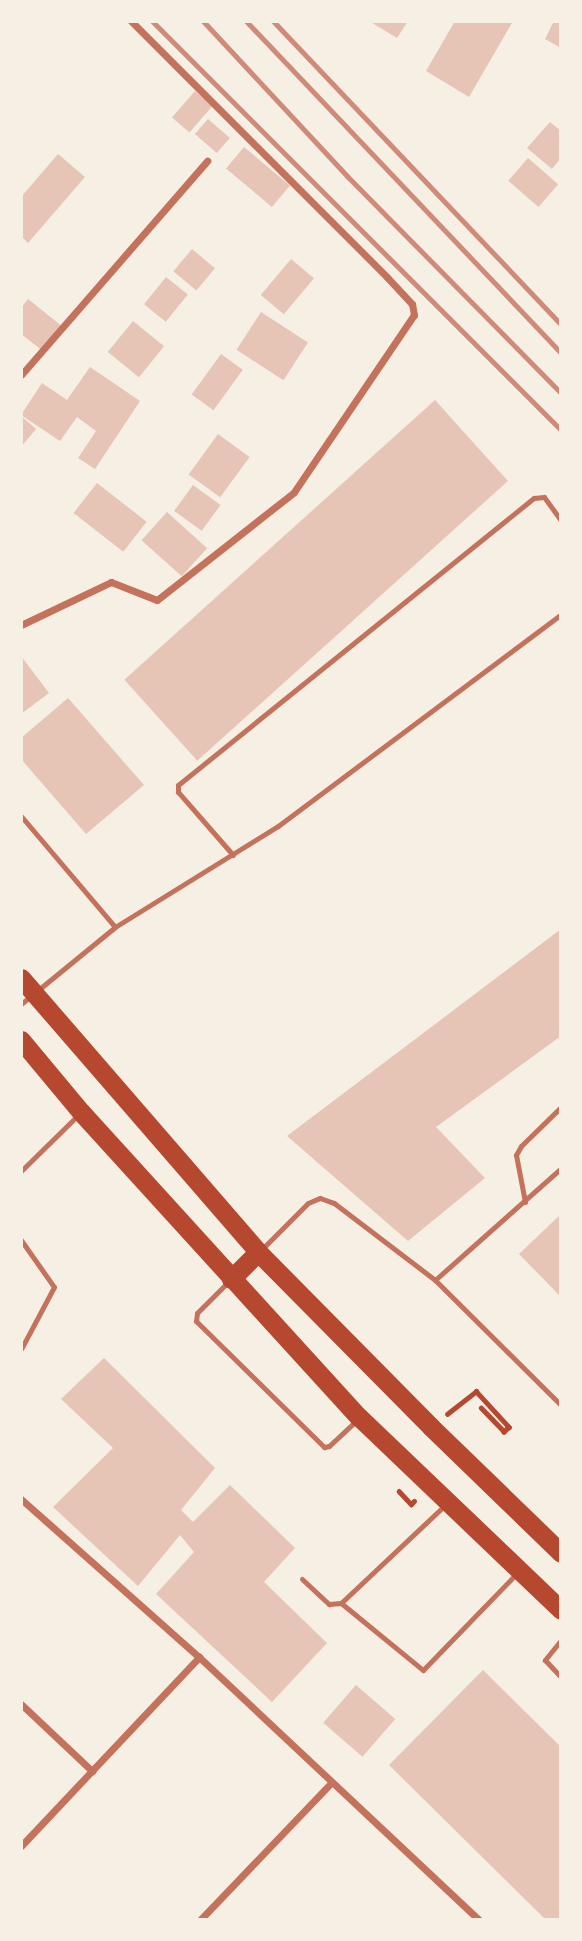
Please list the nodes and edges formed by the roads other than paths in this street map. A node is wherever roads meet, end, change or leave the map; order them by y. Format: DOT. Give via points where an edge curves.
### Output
graph roads {
  1 [pos="131,21"];
  2 [pos="206,161"];
  3 [pos="21,376"];
  4 [pos="561,520"];
  5 [pos="561,614"];
  6 [pos="21,625"];
  7 [pos="21,816"];
  8 [pos="233,855"];
  9 [pos="115,927"];
  10 [pos="25,992"];
  11 [pos="21,1040"];
  12 [pos="561,1107"];
  13 [pos="81,1112"];
  14 [pos="561,1168"];
  15 [pos="21,1171"];
  16 [pos="525,1202"];
  17 [pos="21,1240"];
  18 [pos="258,1252"];
  19 [pos="231,1279"];
  20 [pos="435,1280"];
  21 [pos="21,1349"];
  22 [pos="561,1405"];
  23 [pos="359,1417"];
  24 [pos="21,1499"];
  25 [pos="446,1504"];
  26 [pos="561,1553"];
  27 [pos="519,1570"];
  28 [pos="302,1579"];
  29 [pos="341,1603"];
  30 [pos="561,1609"];
  31 [pos="561,1640"];
  32 [pos="199,1657"];
  33 [pos="561,1677"];
  34 [pos="21,1704"];
  35 [pos="92,1771"];
  36 [pos="331,1783"];
  37 [pos="21,1846"];
  38 [pos="200,1920"];
  39 [pos="479,1920"];
  1 -- 6 [label="street" via="387,277 412,304 414,315 294,492 156,600 111,582"];
  2 -- 3 [label="street"];
  4 -- 8 [label="lane" via="544,497 534,498 178,785 178,792"];
  5 -- 8 [label="lane"];
  7 -- 9 [label="lane"];
  8 -- 9 [label="lane"];
  9 -- 10 [label="lane"];
  10 -- 18 [label="highway"];
  11 -- 13 [label="highway"];
  12 -- 16 [label="lane" via="516,1155"];
  13 -- 15 [label="lane"];
  13 -- 19 [label="highway"];
  14 -- 16 [label="lane"];
  16 -- 20 [label="lane"];
  17 -- 21 [label="lane" via="54,1287"];
  18 -- 19 [label="highway"];
  18 -- 20 [label="lane" via="308,1202 320,1198 360,1220"];
  18 -- 26 [label="highway"];
  19 -- 23 [label="highway"];
  19 -- 23 [label="lane" via="197,1313 196,1321 324,1447"];
  20 -- 22 [label="lane"];
  23 -- 25 [label="highway"];
  24 -- 32 [label="street"];
  25 -- 27 [label="highway"];
  25 -- 29 [label="lane"];
  27 -- 29 [label="lane" via="423,1670"];
  27 -- 30 [label="highway"];
  28 -- 29 [label="lane" via="329,1604"];
  31 -- 33 [label="lane" via="545,1660"];
  32 -- 35 [label="street"];
  32 -- 36 [label="street"];
  34 -- 35 [label="street"];
  35 -- 37 [label="street"];
  36 -- 38 [label="street"];
  36 -- 39 [label="street"];
}
